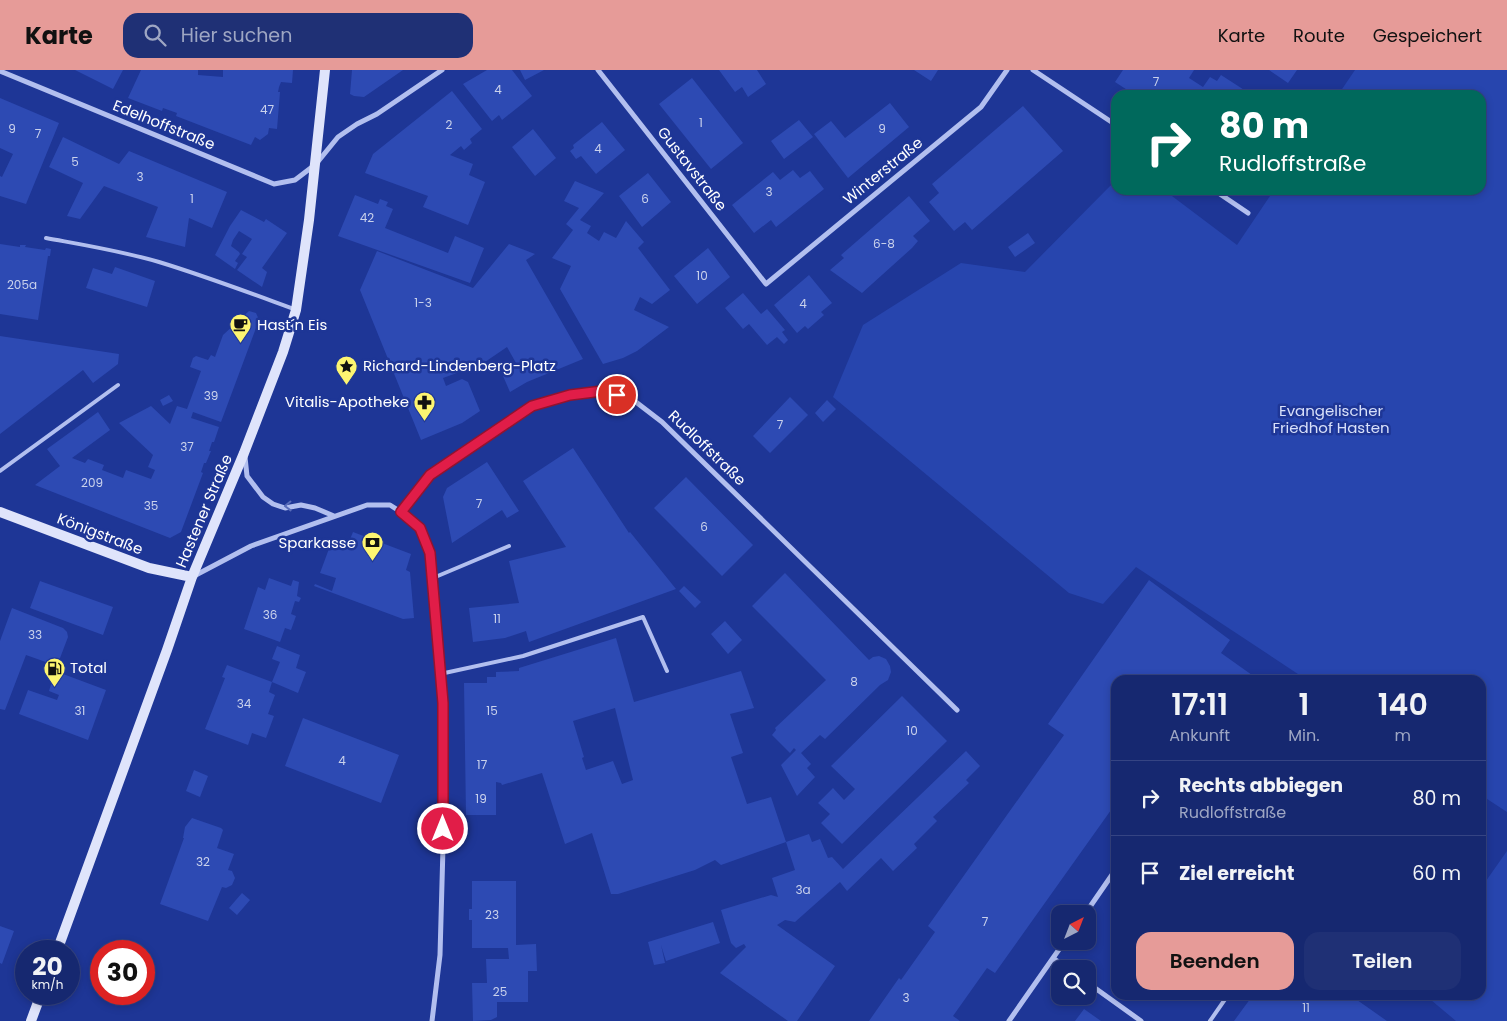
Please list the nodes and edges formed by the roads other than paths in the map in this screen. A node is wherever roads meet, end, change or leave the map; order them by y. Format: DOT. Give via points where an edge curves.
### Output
graph roads {
  1 [pos="325,70"];
  2 [pos="442,70"];
  3 [pos="598,70"];
  4 [pos="1007,70"];
  5 [pos="1033,70"];
  6 [pos="0,71"];
  7 [pos="10,73"];
  8 [pos="1111,122"];
  9 [pos="316,164"];
  10 [pos="1221,195"];
  11 [pos="1248,213"];
  12 [pos="46,238"];
  13 [pos="766,284"];
  14 [pos="296,310"];
  15 [pos="118,385"];
  16 [pos="244,453"];
  17 [pos="0,471"];
  18 [pos="0,512"];
  19 [pos="401,512"];
  20 [pos="335,516"];
  21 [pos="509,546"];
  22 [pos="192,577"];
  23 [pos="433,578"];
  24 [pos="667,672"];
  25 [pos="440,674"];
  26 [pos="957,710"];
  27 [pos="1111,876"];
  28 [pos="1091,905"];
  29 [pos="61,940"];
  30 [pos="1059,950"];
  31 [pos="1053,958"];
  32 [pos="1056,960"];
  33 [pos="1096,989"];
  34 [pos="1111,999"];
  35 [pos="1112,1000"];
  36 [pos="1225,1000"];
  37 [pos="37,1005"];
  38 [pos="31,1021"];
  39 [pos="432,1021"];
  40 [pos="1008,1021"];
  41 [pos="1141,1021"];
  42 [pos="1210,1021"];
  1 -- 9 [label="main road, Hastener Straße"];
  2 -- 9 [label="street, Edelhoffstraße" via="338,137"];
  3 -- 13 [label="street, Gustavstraße"];
  4 -- 13 [label="street, Winterstraße" via="981,107"];
  5 -- 8 [label="street"];
  6 -- 7 [label="street, Edelhoffstraße"];
  7 -- 9 [label="street, Edelhoffstraße" via="274,184 295,180"];
  9 -- 14 [label="main road, Hastener Straße"];
  10 -- 11 [label="street"];
  12 -- 14 [label="lane" via="158,262"];
  14 -- 16 [label="main road, Hastener Straße"];
  15 -- 17 [label="lane"];
  20 -- 16 [label="street, one-way" via="301,505 286,508 263,497 247,476"];
  16 -- 22 [label="main road, Hastener Straße"];
  18 -- 22 [label="main road, Königstraße" via="149,568"];
  19 -- 20 [label="street" via="390,506 367,505"];
  19 -- 23 [label="street" via="420,528 430,553"];
  19 -- 26 [label="street, Rudloffstraße" via="430,475 532,406 570,395 602,391 632,399 662,422"];
  20 -- 22 [label="street" via="251,546"];
  21 -- 23 [label="lane"];
  22 -- 29 [label="main road, Hastener Straße"];
  23 -- 25 [label="street"];
  24 -- 25 [label="lane" via="643,618 522,656"];
  25 -- 39 [label="street" via="444,847 440,955"];
  27 -- 28 [label="street"];
  30 -- 31 [label="street"];
  31 -- 32 [label="street"];
  31 -- 40 [label="street"];
  33 -- 34 [label="street"];
  35 -- 41 [label="street"];
  36 -- 42 [label="lane"];
  37 -- 38 [label="main road"];
}
